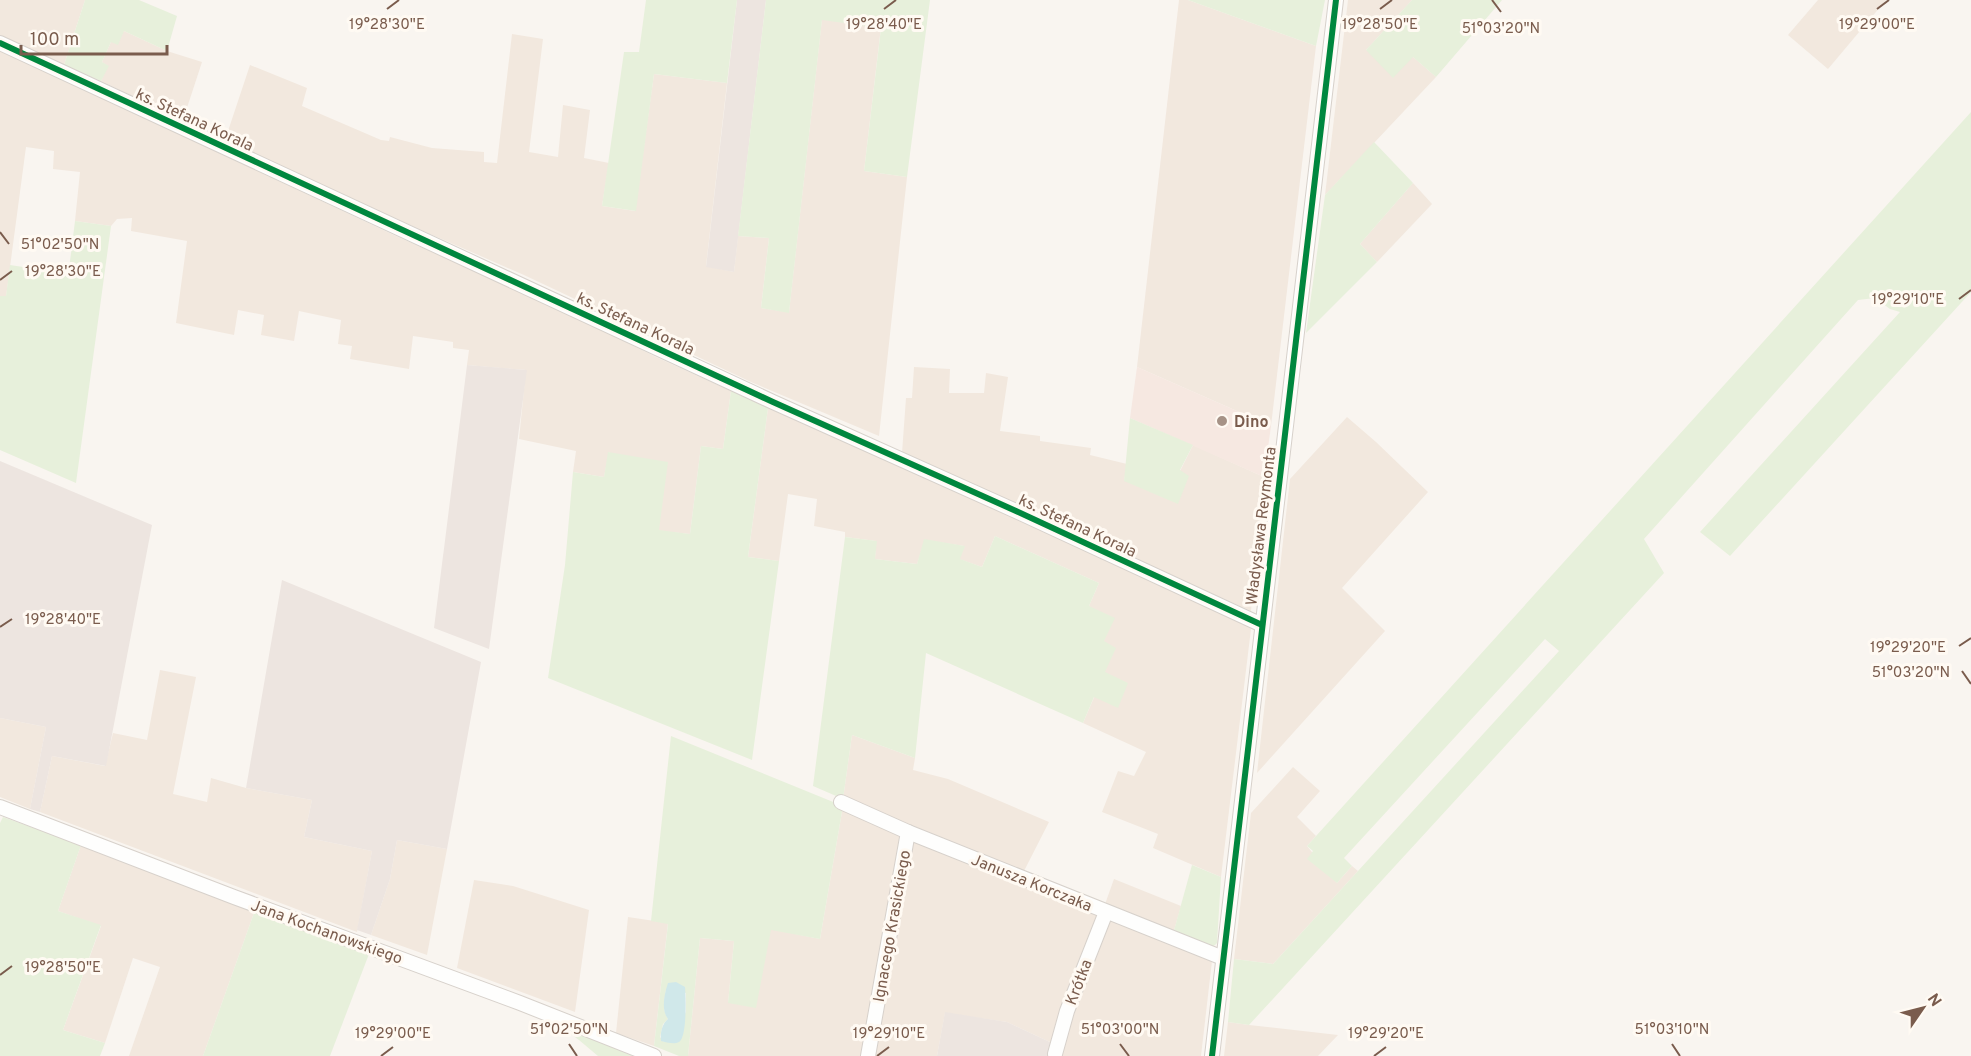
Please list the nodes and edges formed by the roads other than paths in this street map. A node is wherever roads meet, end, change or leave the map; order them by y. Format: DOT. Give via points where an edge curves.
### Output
graph roads {
  1 [pos="1336,0"];
  2 [pos="0,43"];
  3 [pos="1262,625"];
  4 [pos="842,802"];
  5 [pos="0,807"];
  6 [pos="908,832"];
  7 [pos="1106,912"];
  8 [pos="1223,958"];
  9 [pos="1055,1054"];
  10 [pos="654,1056"];
  11 [pos="868,1056"];
  12 [pos="1212,1056"];
  1 -- 3 [label="street, Władysława Reymonta"];
  2 -- 3 [label="street, ks. Stefana Korala"];
  3 -- 8 [label="street, Władysława Reymonta"];
  4 -- 6 [label="street, Janusza Korczaka"];
  5 -- 10 [label="street, Jana Kochanowskiego"];
  6 -- 7 [label="street, Janusza Korczaka"];
  6 -- 11 [label="street, Ignacego Krasickiego"];
  7 -- 8 [label="street, Janusza Korczaka"];
  7 -- 9 [label="street, Krótka" via="1067,1011"];
  8 -- 12 [label="street, Władysława Reymonta"];
}
